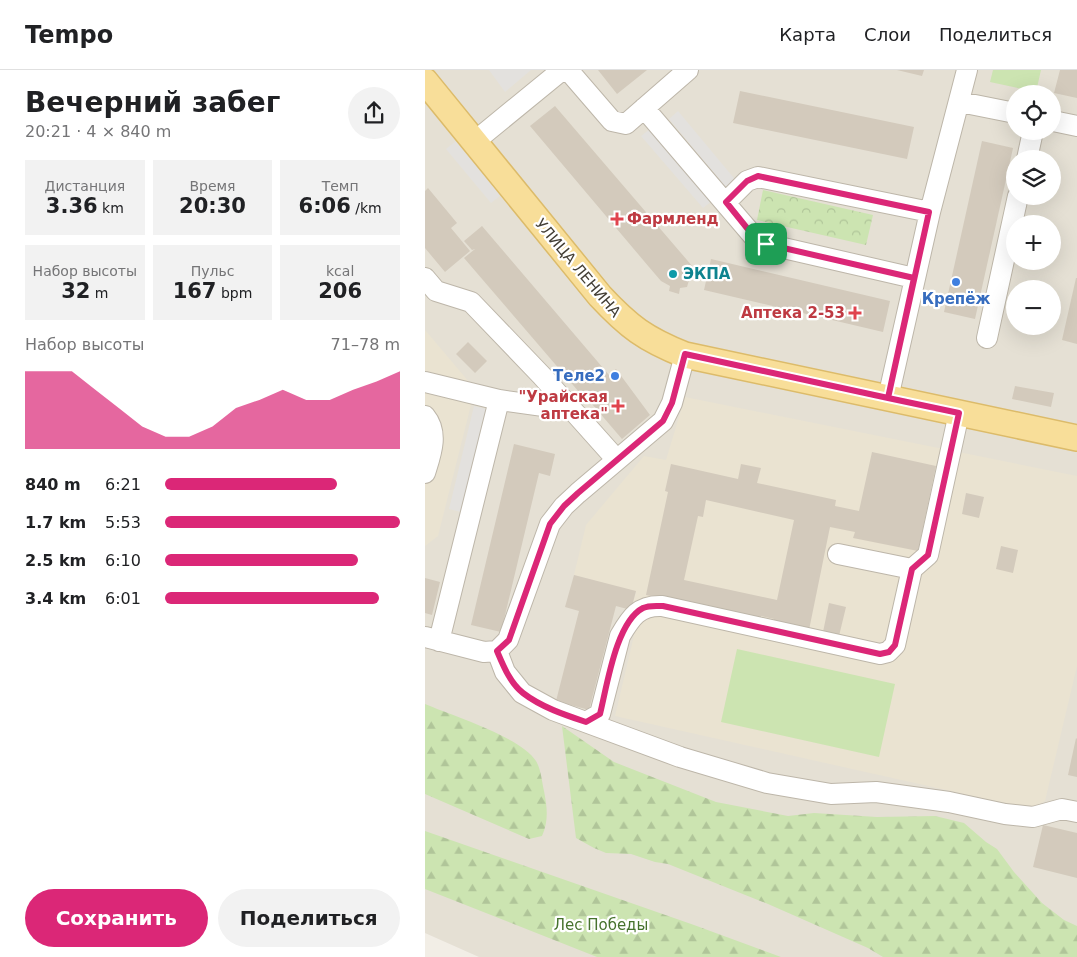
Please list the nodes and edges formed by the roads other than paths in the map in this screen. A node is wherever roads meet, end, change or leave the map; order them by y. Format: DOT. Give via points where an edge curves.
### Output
graph roads {
  1 [pos="561,70"];
  2 [pos="568,70"];
  3 [pos="688,70"];
  4 [pos="967,70"];
  5 [pos="425,81"];
  6 [pos="960,102"];
  7 [pos="644,108"];
  8 [pos="1006,111"];
  9 [pos="1061,123"];
  10 [pos="1077,126"];
  11 [pos="474,142"];
  12 [pos="726,202"];
  13 [pos="1016,205"];
  14 [pos="929,212"];
  15 [pos="425,278"];
  16 [pos="914,278"];
  17 [pos="987,338"];
  18 [pos="685,354"];
  19 [pos="542,376"];
  20 [pos="425,382"];
  21 [pos="888,398"];
  22 [pos="505,401"];
  23 [pos="572,410"];
  24 [pos="959,413"];
  25 [pos="425,416"];
  26 [pos="1077,438"];
  27 [pos="617,460"];
  28 [pos="425,473"];
  29 [pos="838,554"];
  30 [pos="912,569"];
  31 [pos="432,639"];
  32 [pos="497,651"];
  33 [pos="586,722"];
  34 [pos="1069,810"];
  1 -- 11 [label="lane"];
  2 -- 7 [label="lane" via="612,121 626,124"];
  3 -- 7 [label="lane"];
  4 -- 6 [label="lane"];
  5 -- 11 [label="main road, УЛИЦА ЛЕНИНА"];
  6 -- 8 [label="lane"];
  6 -- 14 [label="lane"];
  7 -- 12 [label="lane"];
  9 -- 10 [label="lane"];
  11 -- 18 [label="main road, УЛИЦА ЛЕНИНА" via="623,321 649,339"];
  12 -- 14 [label="lane" via="747,181 758,176"];
  12 -- 16 [label="lane" via="755,238 766,244"];
  13 -- 17 [label="lane"];
  14 -- 16 [label="lane"];
  15 -- 19 [label="lane" via="436,291 471,302"];
  16 -- 21 [label="lane"];
  18 -- 21 [label="main road, УЛИЦА ЛЕНИНА"];
  18 -- 27 [label="lane" via="672,403 663,421"];
  19 -- 22 [label="lane"];
  19 -- 23 [label="lane"];
  20 -- 22 [label="lane"];
  21 -- 24 [label="main road, УЛИЦА ЛЕНИНА"];
  22 -- 23 [label="lane"];
  22 -- 31 [label="lane"];
  23 -- 27 [label="lane"];
  24 -- 26 [label="main road, УЛИЦА ЛЕНИНА"];
  24 -- 30 [label="lane" via="928,555"];
  25 -- 28 [label="lane" via="433,429"];
  27 -- 32 [label="lane" via="564,506 550,524 509,640"];
  29 -- 30 [label="lane"];
  30 -- 33 [label="lane" via="895,645 889,652 880,654 663,606 647,606 626,625 620,636 600,714"];
  31 -- 32 [label="lane" via="484,652"];
  32 -- 33 [label="lane" via="505,672 522,693 553,710"];
  33 -- 34 [label="lane" via="680,757 767,783 831,794 876,792 1005,814 1033,816"];
}
